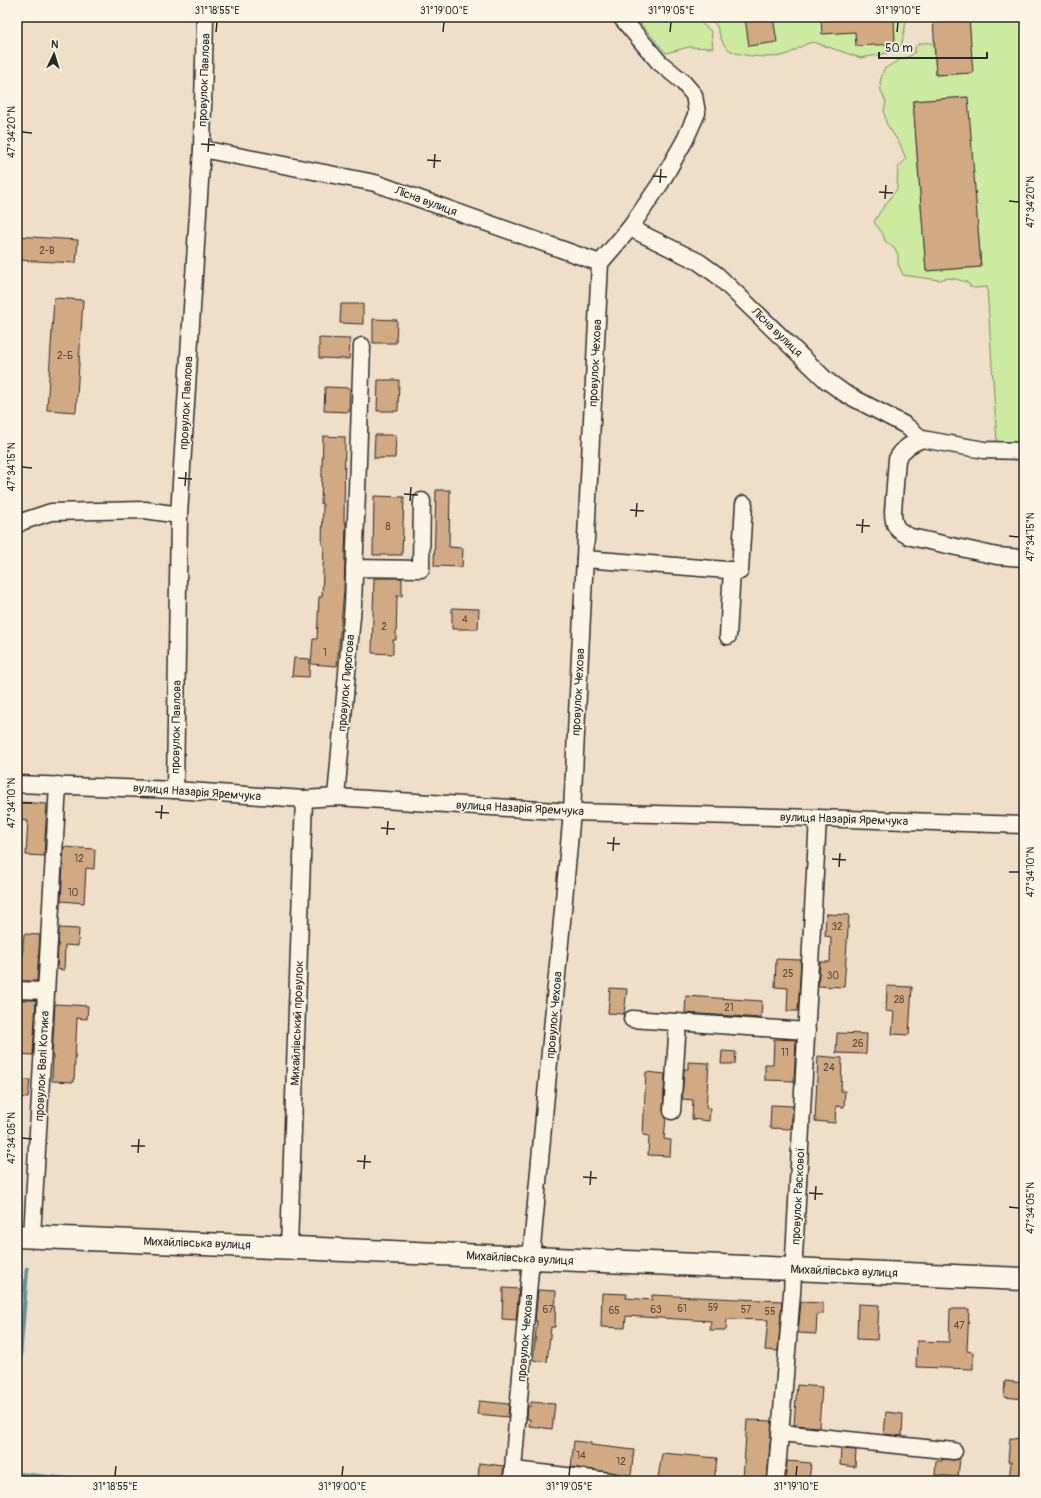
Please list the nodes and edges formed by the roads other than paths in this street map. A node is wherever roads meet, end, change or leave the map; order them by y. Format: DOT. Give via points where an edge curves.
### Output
graph roads {
  1 [pos="205,17"];
  2 [pos="621,17"];
  3 [pos="202,149"];
  4 [pos="630,228"];
  5 [pos="600,263"];
  6 [pos="362,346"];
  7 [pos="922,439"];
  8 [pos="1024,451"];
  9 [pos="422,501"];
  10 [pos="744,504"];
  11 [pos="179,515"];
  12 [pos="17,525"];
  13 [pos="1024,558"];
  14 [pos="585,559"];
  15 [pos="354,568"];
  16 [pos="732,570"];
  17 [pos="728,636"];
  18 [pos="17,784"];
  19 [pos="58,785"];
  20 [pos="175,790"];
  21 [pos="336,797"];
  22 [pos="304,799"];
  23 [pos="572,812"];
  24 [pos="818,818"];
  25 [pos="1024,825"];
  26 [pos="17,990"];
  27 [pos="46,991"];
  28 [pos="632,1019"];
  29 [pos="678,1022"];
  30 [pos="807,1031"];
  31 [pos="672,1110"];
  32 [pos="24,1236"];
  33 [pos="289,1247"];
  34 [pos="531,1258"];
  35 [pos="793,1269"];
  36 [pos="1024,1279"];
  37 [pos="781,1433"];
  38 [pos="954,1451"];
  39 [pos="513,1476"];
  40 [pos="610,1481"];
  41 [pos="776,1481"];
  1 -- 3 [label="street, провулок Павлова"];
  2 -- 4 [label="street" via="659,62 694,95 697,113 660,184"];
  3 -- 5 [label="street, Лісна вулиця" via="375,183"];
  3 -- 11 [label="street, провулок Павлова"];
  4 -- 5 [label="street"];
  4 -- 7 [label="street, Лісна вулиця" via="699,262 717,275 826,380 844,393 905,425"];
  5 -- 14 [label="street, провулок Чехова"];
  6 -- 15 [label="street, провулок Пирогова"];
  7 -- 8 [label="street, Лісна вулиця" via="984,450"];
  7 -- 13 [label="street" via="908,446 898,459 893,511 896,527 912,537 997,556"];
  9 -- 15 [label="street" via="421,569"];
  10 -- 16 [label="street" via="740,571"];
  11 -- 12 [label="street" via="145,510 51,512"];
  11 -- 20 [label="street, провулок Павлова"];
  14 -- 16 [label="street"];
  14 -- 23 [label="street, провулок Чехова"];
  15 -- 21 [label="street, провулок Пирогова"];
  16 -- 17 [label="street"];
  18 -- 19 [label="street, вулиця Назарія Яремчука"];
  19 -- 20 [label="street, вулиця Назарія Яремчука"];
  19 -- 27 [label="street, провулок Валі Котика"];
  20 -- 22 [label="street, вулиця Назарія Яремчука"];
  21 -- 22 [label="street, вулиця Назарія Яремчука"];
  21 -- 23 [label="street, вулиця Назарія Яремчука"];
  22 -- 33 [label="street, Михайлівський провулок"];
  23 -- 24 [label="street, вулиця Назарія Яремчука"];
  23 -- 34 [label="street, провулок Чехова"];
  24 -- 25 [label="street, вулиця Назарія Яремчука"];
  24 -- 30 [label="street, провулок Раскової"];
  26 -- 27 [label="street"];
  27 -- 32 [label="street, провулок Валі Котика"];
  28 -- 29 [label="street"];
  29 -- 30 [label="street"];
  29 -- 31 [label="street"];
  30 -- 35 [label="street, провулок Раскової"];
  32 -- 33 [label="main road, Михайлівська вулиця"];
  33 -- 34 [label="main road, Михайлівська вулиця"];
  34 -- 35 [label="main road, Михайлівська вулиця"];
  34 -- 39 [label="street, провулок Чехова"];
  35 -- 36 [label="main road, Михайлівська вулиця"];
  35 -- 37 [label="street, провулок Раскової"];
  37 -- 38 [label="street"];
  37 -- 41 [label="street, провулок Раскової"];
  39 -- 40 [label="street, провулок Чехова"];
}
